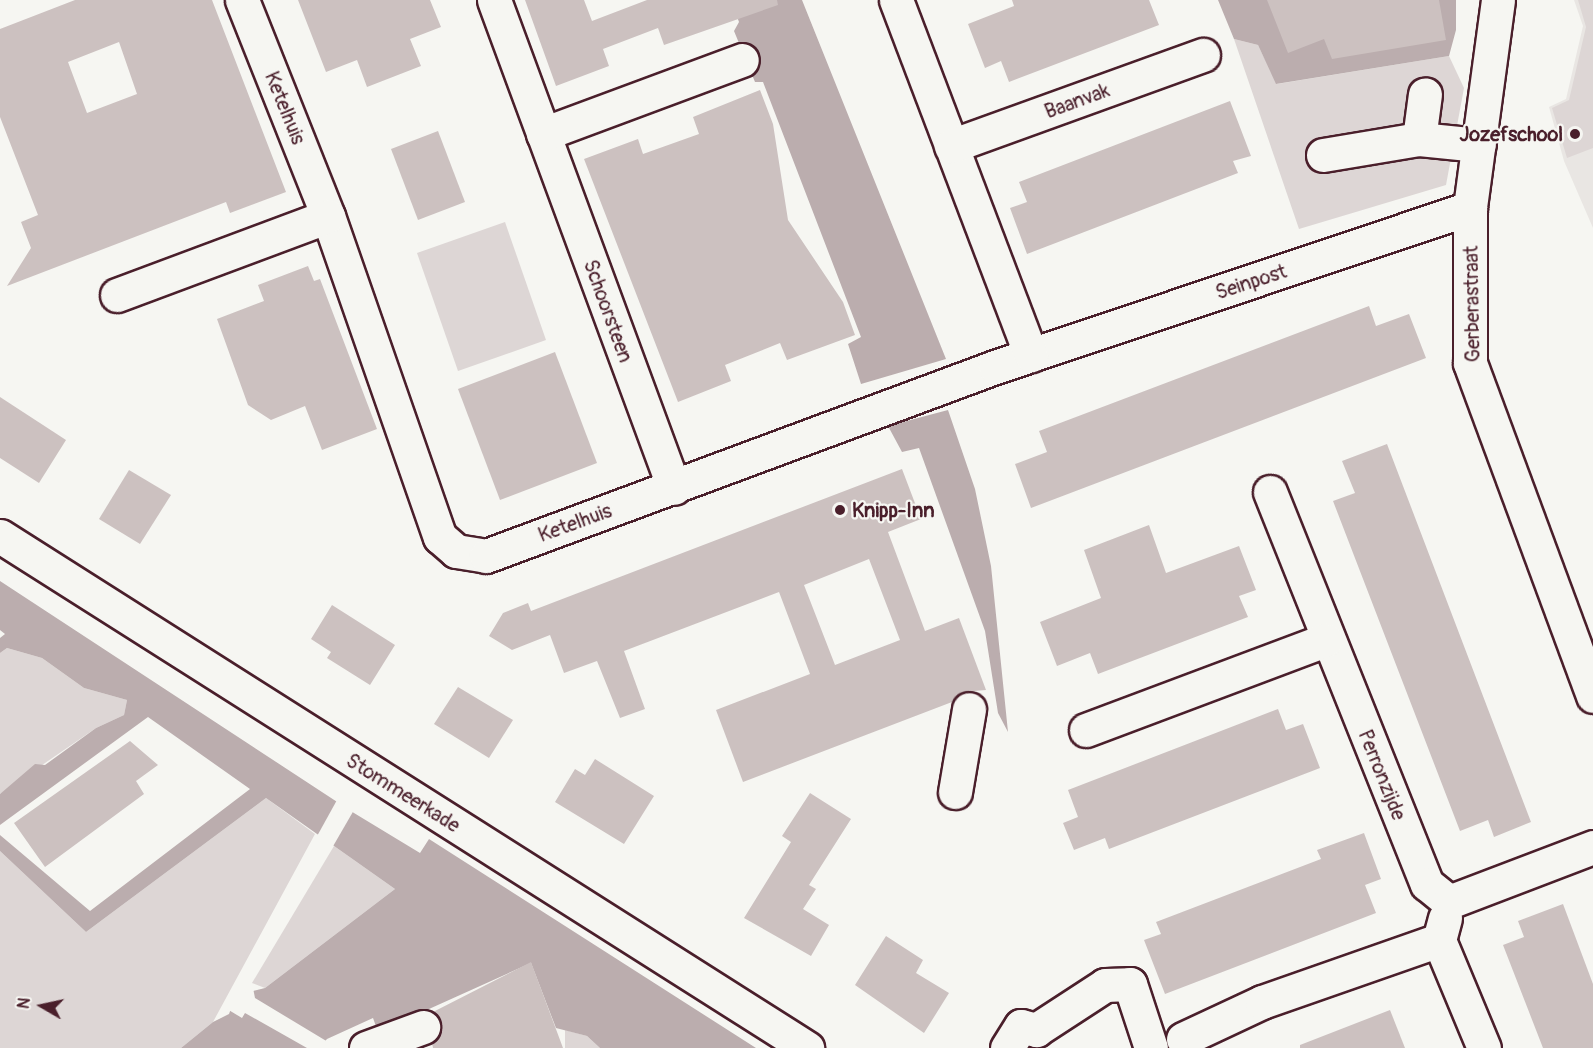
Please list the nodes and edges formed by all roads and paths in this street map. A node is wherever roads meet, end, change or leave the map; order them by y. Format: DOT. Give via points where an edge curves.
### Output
graph roads {
  1 [pos="242,0"];
  2 [pos="494,0"];
  3 [pos="896,0"];
  4 [pos="1498,0"];
  5 [pos="1203,55"];
  6 [pos="742,60"];
  7 [pos="1425,94"];
  8 [pos="543,134"];
  9 [pos="1419,139"];
  10 [pos="1479,145"];
  11 [pos="951,146"];
  12 [pos="1323,154"];
  13 [pos="1470,208"];
  14 [pos="328,216"];
  15 [pos="117,296"];
  16 [pos="1031,355"];
  17 [pos="674,488"];
  18 [pos="1270,492"];
  19 [pos="0,536"];
  20 [pos="1326,639"];
  21 [pos="1593,696"];
  22 [pos="969,709"];
  23 [pos="1086,730"];
  24 [pos="955,792"];
  25 [pos="1593,847"];
  26 [pos="1449,902"];
  27 [pos="1439,940"];
  28 [pos="423,1027"];
  29 [pos="1183,1039"];
  30 [pos="366,1048"];
  31 [pos="807,1048"];
  32 [pos="1006,1048"];
  33 [pos="1151,1048"];
  34 [pos="1484,1048"];
  1 -- 14 [label="street, Ketelhuis"];
  2 -- 8 [label="street, Schoorsteen"];
  3 -- 11 [label="street"];
  4 -- 10 [label="street, Gerberastraat"];
  5 -- 11 [label="street, Baanvak"];
  6 -- 8 [label="street"];
  7 -- 9 [label="street"];
  8 -- 17 [label="street, Schoorsteen"];
  9 -- 10 [label="street"];
  9 -- 12 [label="street"];
  10 -- 13 [label="street, Gerberastraat"];
  11 -- 16 [label="street"];
  13 -- 16 [label="street, Seinpost"];
  13 -- 21 [label="street, Gerberastraat" via="1470,363"];
  14 -- 15 [label="street"];
  14 -- 17 [label="street, Ketelhuis" via="440,537 456,551 486,556"];
  16 -- 17 [label="street, Ketelhuis"];
  18 -- 20 [label="street, Perronzijde"];
  19 -- 31 [label="street, Stommeerkade"];
  20 -- 23 [label="street"];
  20 -- 26 [label="street, Perronzijde" via="1427,884"];
  22 -- 24 [label="street"];
  25 -- 26 [label="street"];
  26 -- 27 [label="street"];
  27 -- 29 [label="street" via="1262,1002"];
  27 -- 34 [label="street"];
  28 -- 30 [label="street"];
  32 -- 33 [label="street" via="1021,1026 1036,1030 1105,985 1130,984"];
}
